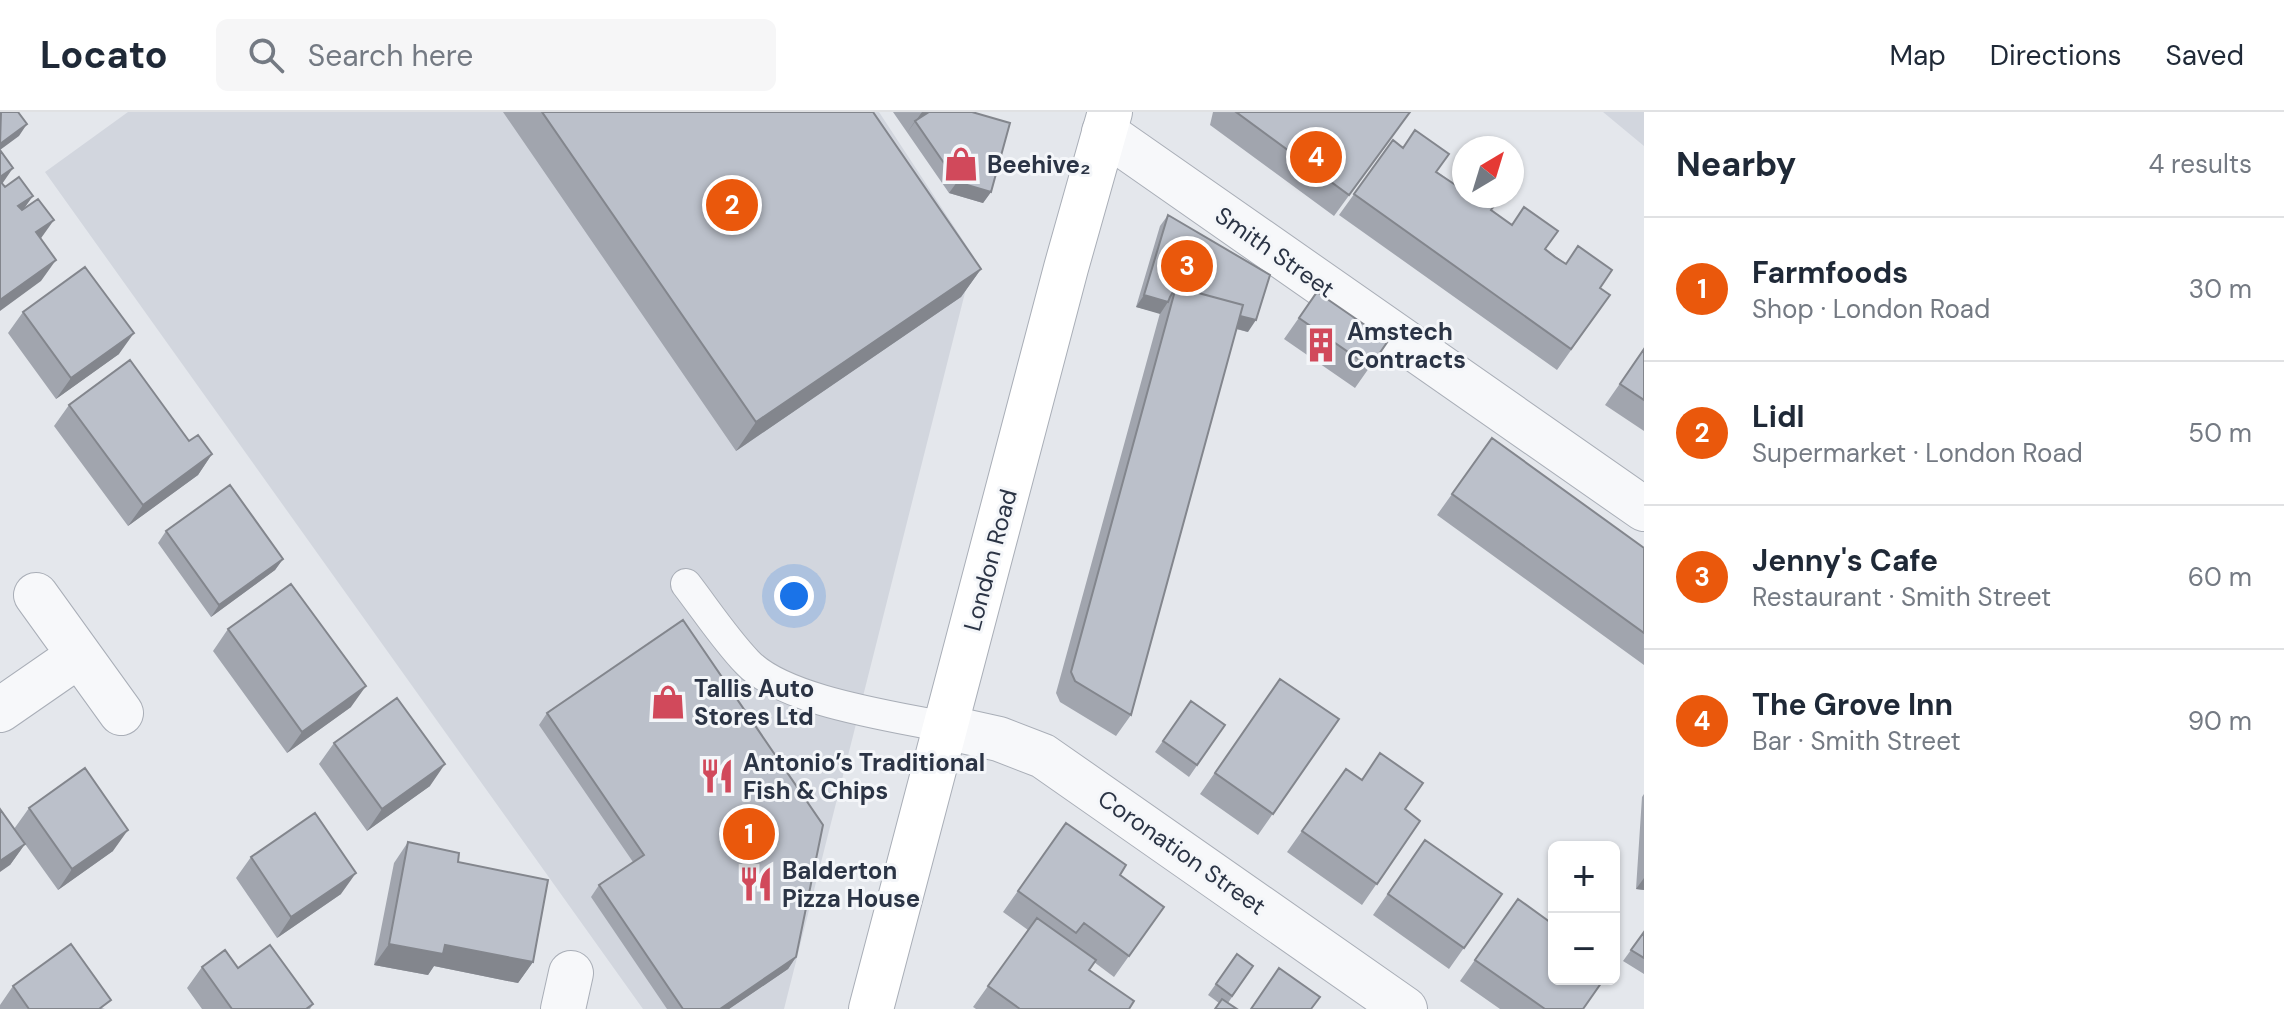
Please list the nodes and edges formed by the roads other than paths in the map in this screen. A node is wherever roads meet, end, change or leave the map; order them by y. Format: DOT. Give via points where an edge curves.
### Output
graph roads {
  1 [pos="1107,122"];
  2 [pos="1644,509"];
  3 [pos="686,584"];
  4 [pos="36,595"];
  5 [pos="78,656"];
  6 [pos="0,710"];
  7 [pos="121,713"];
  8 [pos="945,727"];
  9 [pos="871,1009"];
  10 [pos="1405,1009"];
  1 -- 2 [label="street, Smith Street"];
  1 -- 8 [label="main road, London Road"];
  3 -- 8 [label="lane" via="749,665 788,689"];
  4 -- 5 [label="street"];
  5 -- 6 [label="street"];
  5 -- 7 [label="street"];
  8 -- 9 [label="main road, London Road"];
  8 -- 10 [label="street, Coronation Street" via="1043,756"];
}
